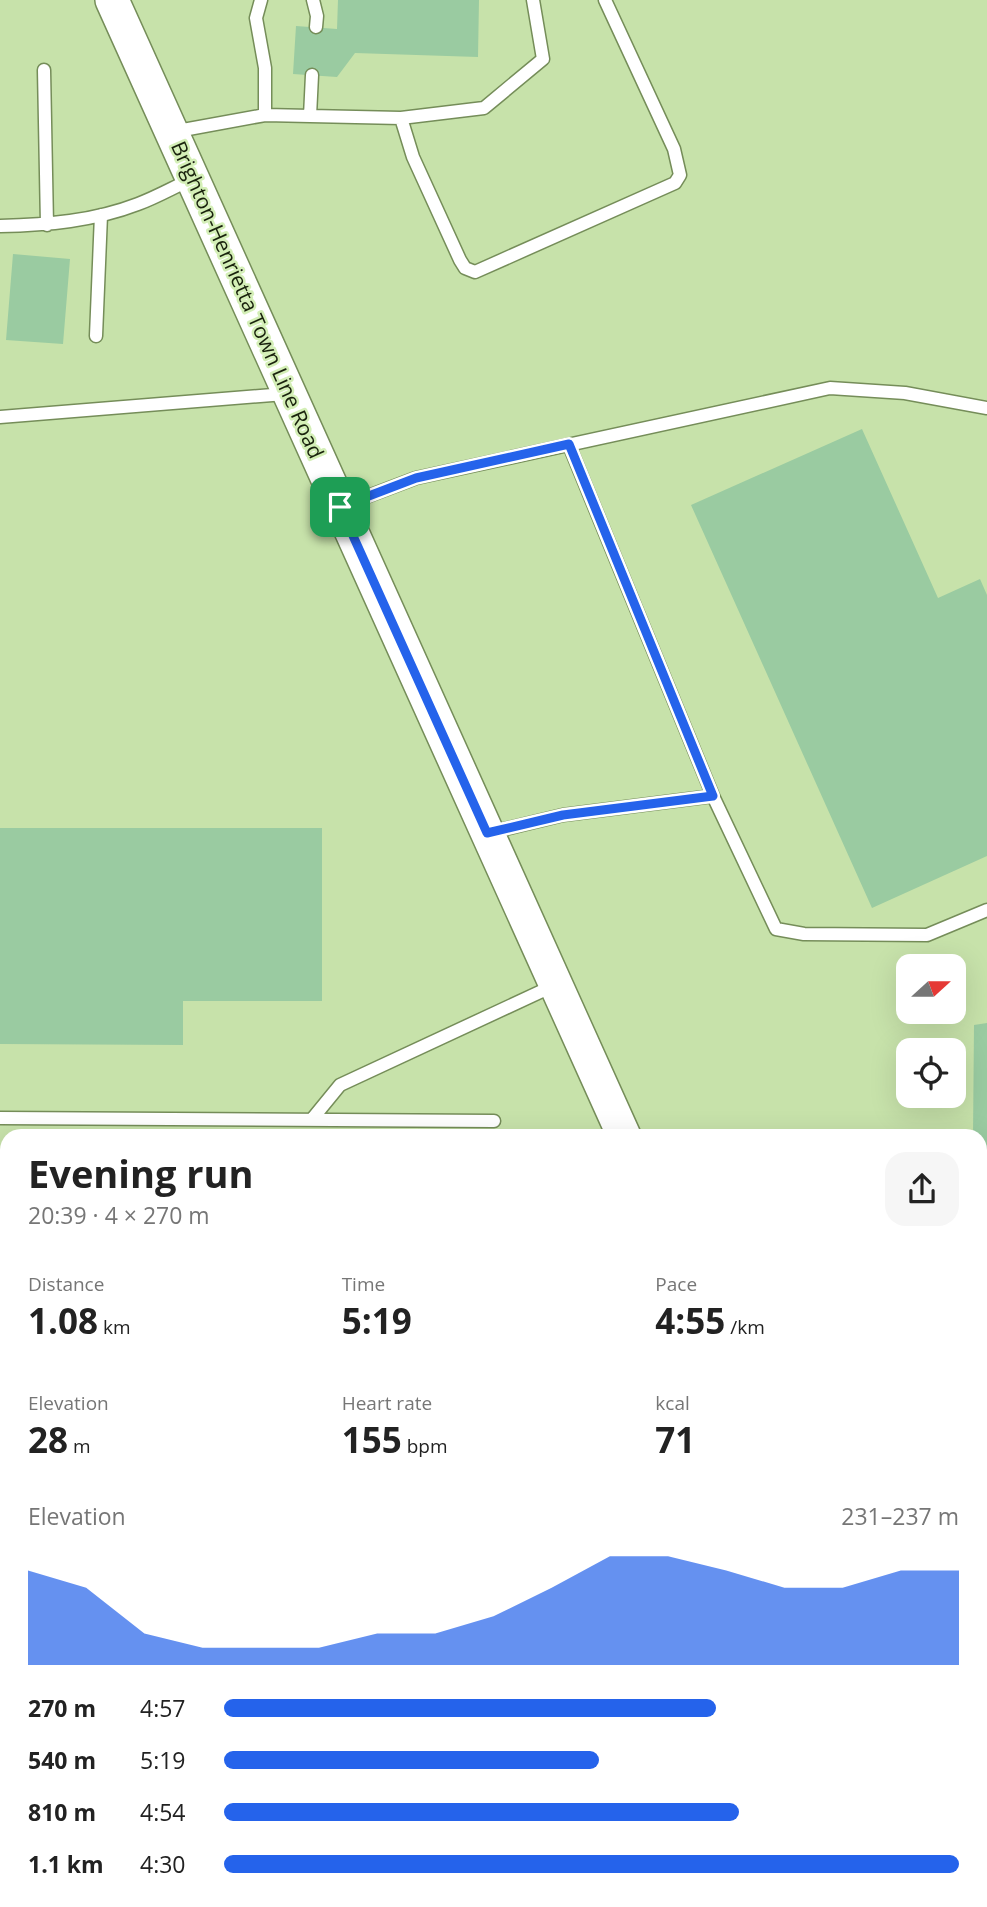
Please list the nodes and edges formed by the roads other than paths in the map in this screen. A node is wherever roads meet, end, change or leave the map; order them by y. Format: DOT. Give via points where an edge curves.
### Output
graph roads {
  1 [pos="112,0"];
  2 [pos="261,0"];
  3 [pos="313,0"];
  4 [pos="533,0"];
  5 [pos="605,0"];
  6 [pos="316,27"];
  7 [pos="44,70"];
  8 [pos="312,75"];
  9 [pos="265,115"];
  10 [pos="310,116"];
  11 [pos="401,118"];
  12 [pos="172,132"];
  13 [pos="193,179"];
  14 [pos="101,215"];
  15 [pos="47,225"];
  16 [pos="0,226"];
  17 [pos="96,336"];
  18 [pos="289,394"];
  19 [pos="987,408"];
  20 [pos="0,417"];
  21 [pos="569,444"];
  22 [pos="340,507"];
  23 [pos="713,796"];
  24 [pos="487,833"];
  25 [pos="987,910"];
  26 [pos="556,985"];
  27 [pos="0,1118"];
  28 [pos="313,1118"];
  29 [pos="494,1121"];
  30 [pos="621,1129"];
  1 -- 12 [label="street, Brighton-Henrietta Town Line Road"];
  2 -- 9 [label="lane" via="256,18 265,68"];
  3 -- 6 [label="lane"];
  4 -- 11 [label="lane" via="543,59 484,108"];
  5 -- 11 [label="lane" via="674,149 680,175 675,183 475,272 460,260 413,157"];
  7 -- 15 [label="lane"];
  8 -- 10 [label="lane"];
  9 -- 10 [label="lane"];
  9 -- 12 [label="lane"];
  10 -- 11 [label="lane"];
  12 -- 13 [label="street, Brighton-Henrietta Town Line Road"];
  13 -- 14 [label="lane"];
  13 -- 18 [label="street, Brighton-Henrietta Town Line Road"];
  14 -- 15 [label="lane"];
  14 -- 17 [label="lane"];
  15 -- 16 [label="lane"];
  18 -- 20 [label="lane"];
  18 -- 22 [label="street, Brighton-Henrietta Town Line Road"];
  19 -- 21 [label="lane" via="905,393 830,388"];
  21 -- 22 [label="lane" via="416,478"];
  21 -- 23 [label="lane"];
  22 -- 24 [label="street, Brighton-Henrietta Town Line Road"];
  23 -- 24 [label="lane" via="563,815"];
  23 -- 25 [label="lane" via="776,929 804,934 927,935"];
  24 -- 26 [label="street, Brighton-Henrietta Town Line Road"];
  26 -- 28 [label="lane" via="340,1085"];
  26 -- 30 [label="street, Brighton-Henrietta Town Line Road"];
  27 -- 28 [label="lane"];
  28 -- 29 [label="lane"];
}
